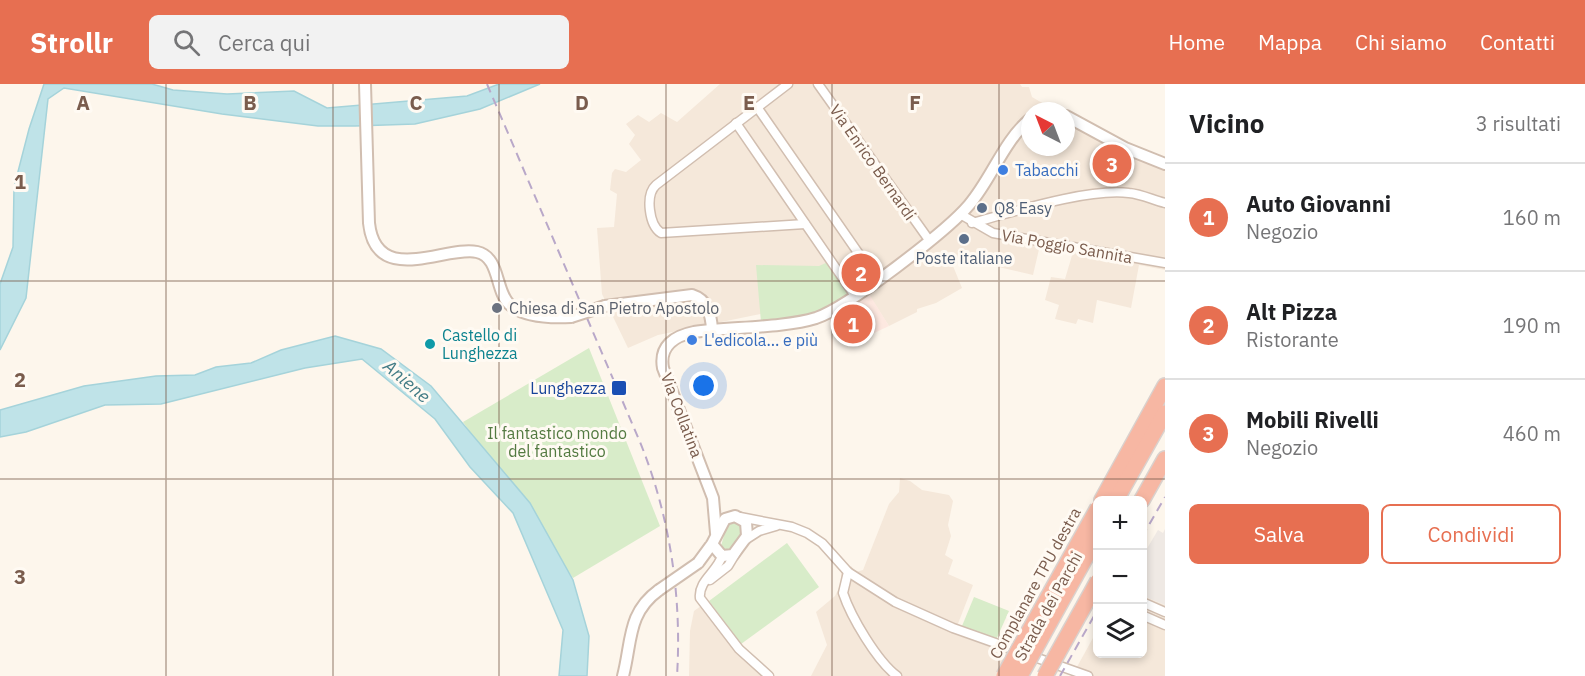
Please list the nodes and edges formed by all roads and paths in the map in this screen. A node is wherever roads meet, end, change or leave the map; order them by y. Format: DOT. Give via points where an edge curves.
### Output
graph roads {
  1 [pos="788,84"];
  2 [pos="818,84"];
  3 [pos="365,85"];
  4 [pos="757,107"];
  5 [pos="1075,121"];
  6 [pos="736,123"];
  7 [pos="1021,129"];
  8 [pos="1165,164"];
  9 [pos="1165,202"];
  10 [pos="960,214"];
  11 [pos="972,223"];
  12 [pos="806,224"];
  13 [pos="929,240"];
  14 [pos="1165,263"];
  15 [pos="877,280"];
  16 [pos="855,296"];
  17 [pos="712,329"];
  18 [pos="1165,386"];
  19 [pos="1165,413"];
  20 [pos="1165,432"];
  21 [pos="1165,459"];
  22 [pos="1104,496"];
  23 [pos="1119,496"];
  24 [pos="1130,496"];
  25 [pos="1145,496"];
  26 [pos="713,498"];
  27 [pos="737,516"];
  28 [pos="1093,517"];
  29 [pos="779,525"];
  30 [pos="714,538"];
  31 [pos="745,540"];
  32 [pos="1093,544"];
  33 [pos="736,551"];
  34 [pos="720,555"];
  35 [pos="698,563"];
  36 [pos="1093,563"];
  37 [pos="848,572"];
  38 [pos="702,585"];
  39 [pos="1093,590"];
  40 [pos="1096,604"];
  41 [pos="1147,604"];
  42 [pos="1165,612"];
  43 [pos="1147,617"];
  44 [pos="1165,625"];
  45 [pos="1057,664"];
  46 [pos="623,676"];
  47 [pos="770,676"];
  48 [pos="897,676"];
  49 [pos="1004,676"];
  50 [pos="1020,676"];
  51 [pos="1029,676"];
  52 [pos="1045,676"];
  53 [pos="1088,676"];
  1 -- 4 [label="street"];
  2 -- 13 [label="street, Via Enrico Bernardi"];
  3 -- 17 [label="street, bridge" via="369,226 382,249 396,258 410,260 481,253 491,262 504,297 516,309 531,314 571,317 650,298 695,296 708,308"];
  4 -- 6 [label="street"];
  4 -- 15 [label="street"];
  5 -- 8 [label="street"];
  6 -- 12 [label="street"];
  6 -- 12 [label="street" via="652,188 649,200 656,229 663,234"];
  7 -- 10 [label="street" via="978,194"];
  9 -- 11 [label="street" via="1114,193 1051,203"];
  10 -- 11 [label="street, Via Poggio Sannita"];
  10 -- 13 [label="street"];
  11 -- 14 [label="street, Via Poggio Sannita" via="996,234"];
  12 -- 16 [label="street"];
  13 -- 15 [label="street"];
  15 -- 16 [label="street"];
  16 -- 17 [label="street" via="810,319"];
  17 -- 26 [label="street, Via Collatina" via="674,339 665,348 662,360"];
  18 -- 22 [label="highway, Complanare TPU destra"];
  19 -- 23 [label="highway"];
  20 -- 24 [label="highway"];
  21 -- 25 [label="highway"];
  26 -- 27 [label="street, Via Collatina"];
  26 -- 30 [label="street, Via Collatina"];
  27 -- 29 [label="street"];
  27 -- 30 [label="street" via="725,519"];
  27 -- 31 [label="street" via="748,527"];
  28 -- 49 [label="highway, Complanare TPU destra, bridge"];
  29 -- 31 [label="street"];
  29 -- 37 [label="street" via="811,536"];
  30 -- 34 [label="street"];
  30 -- 35 [label="street"];
  31 -- 33 [label="street"];
  32 -- 50 [label="highway, Strada dei Parchi, bridge"];
  33 -- 34 [label="street" via="731,556"];
  33 -- 38 [label="street" via="725,570"];
  34 -- 35 [label="street"];
  34 -- 38 [label="street" via="716,569"];
  35 -- 46 [label="street, bridge" via="645,601 636,614"];
  36 -- 51 [label="highway, Strada dei Parchi"];
  37 -- 45 [label="street" via="895,602 953,628"];
  37 -- 48 [label="street" via="843,587 845,598 877,653"];
  38 -- 47 [label="street" via="701,599 719,624 739,650"];
  39 -- 52 [label="highway, bridge"];
  40 -- 45 [label="street"];
  41 -- 42 [label="street"];
  43 -- 44 [label="street"];
  45 -- 53 [label="street"];
}
